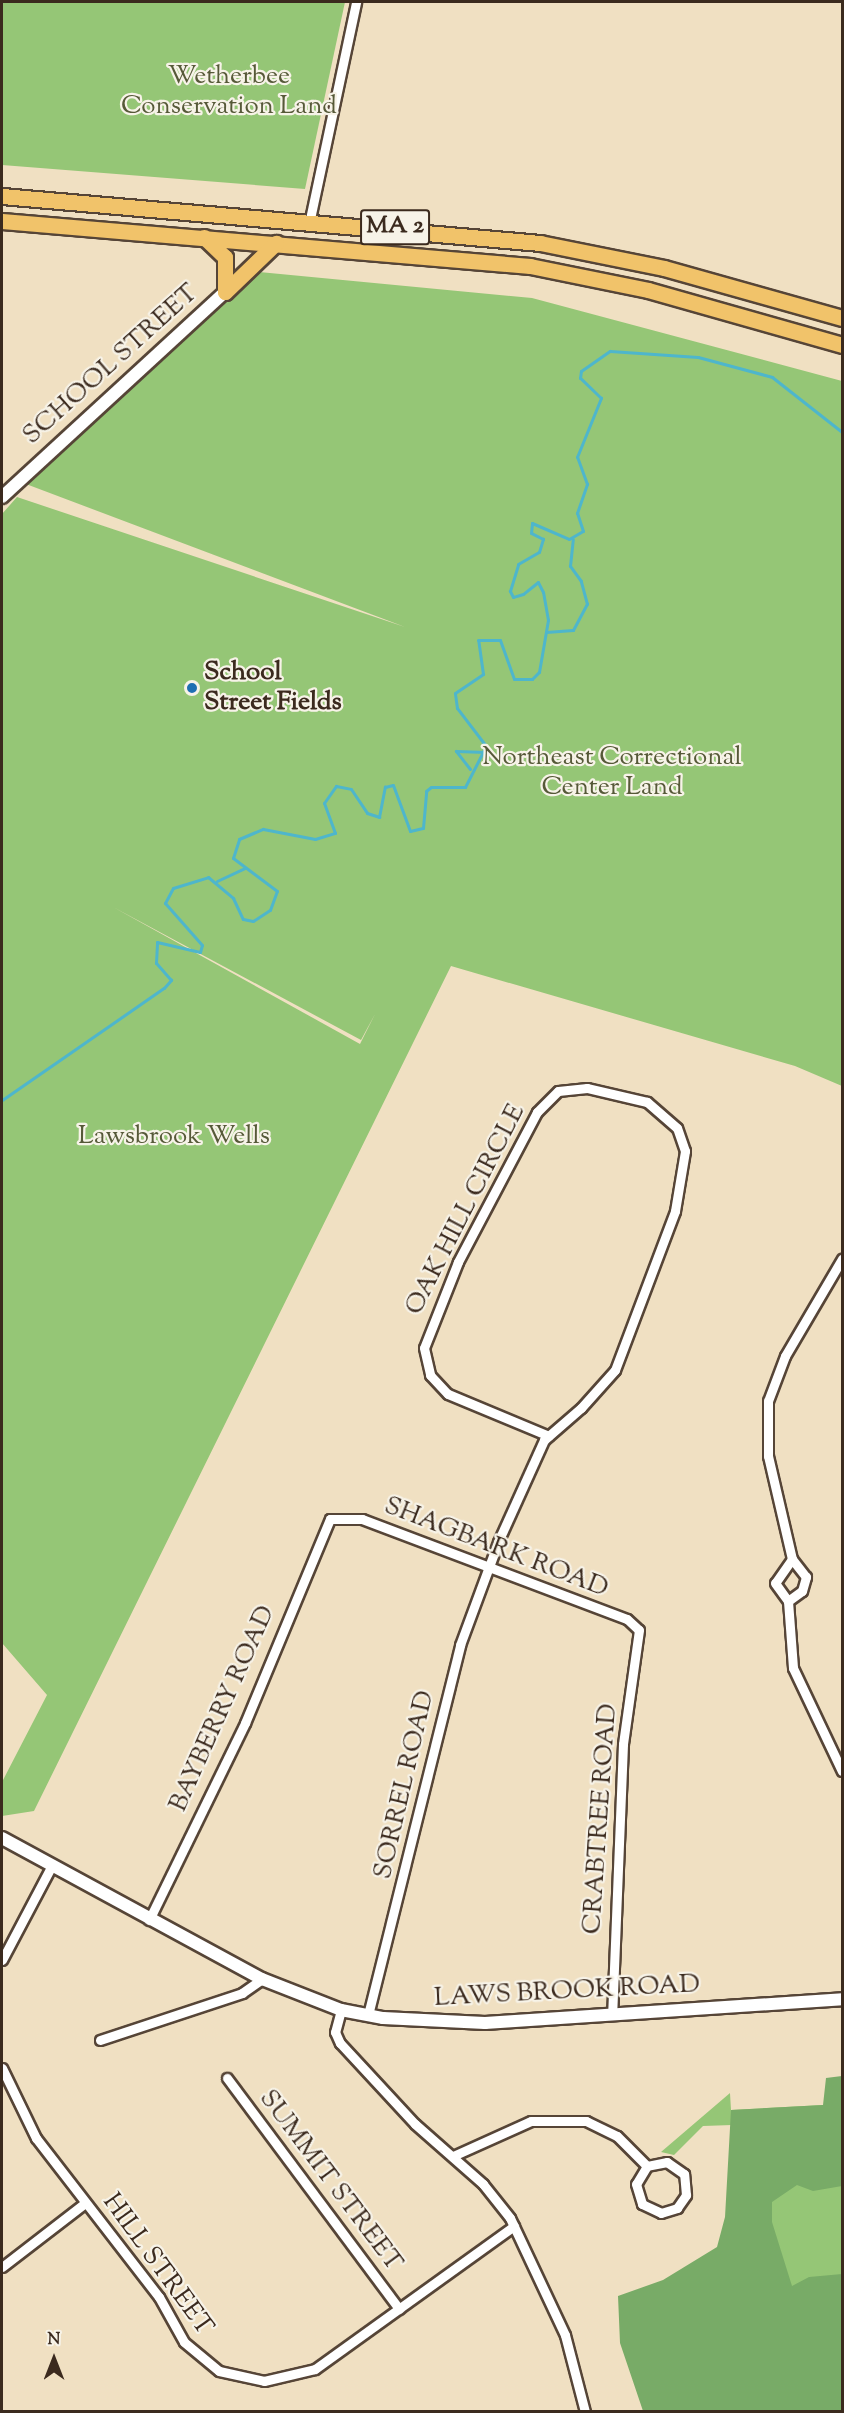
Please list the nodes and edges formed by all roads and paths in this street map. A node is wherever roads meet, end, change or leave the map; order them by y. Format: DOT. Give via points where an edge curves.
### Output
graph roads {
  1 [pos="356,2"];
  2 [pos="2,196"];
  3 [pos="310,219"];
  4 [pos="2,221"];
  5 [pos="204,237"];
  6 [pos="276,243"];
  7 [pos="225,292"];
  8 [pos="843,318"];
  9 [pos="843,345"];
  10 [pos="2,497"];
  11 [pos="843,1259"];
  12 [pos="549,1436"];
  13 [pos="335,1516"];
  14 [pos="792,1559"];
  15 [pos="489,1567"];
  16 [pos="788,1601"];
  17 [pos="638,1628"];
  18 [pos="843,1772"];
  19 [pos="7,1840"];
  20 [pos="51,1865"];
  21 [pos="149,1920"];
  22 [pos="2,1960"];
  23 [pos="262,1979"];
  24 [pos="843,1999"];
  25 [pos="341,2010"];
  26 [pos="612,2013"];
  27 [pos="368,2015"];
  28 [pos="100,2040"];
  29 [pos="2,2068"];
  30 [pos="227,2078"];
  31 [pos="453,2156"];
  32 [pos="647,2166"];
  33 [pos="85,2203"];
  34 [pos="514,2226"];
  35 [pos="2,2267"];
  36 [pos="399,2309"];
  37 [pos="585,2412"];
  1 -- 3 [label="street"];
  2 -- 3 [label="highway, MA 2"];
  3 -- 8 [label="highway, MA 2" via="580,250"];
  4 -- 5 [label="highway, MA 2"];
  5 -- 6 [label="highway, MA 2"];
  5 -- 7 [label="highway" via="225,257"];
  6 -- 7 [label="highway"];
  6 -- 9 [label="highway, MA 2" via="563,272"];
  7 -- 10 [label="street, SCHOOL STREET"];
  11 -- 14 [label="street" via="785,1356 768,1401 768,1456"];
  12 -- 12 [label="street, OAK HILL CIRCLE" via="615,1370 667,1239 685,1151 666,1114 647,1102 587,1088 558,1091 537,1112 458,1262 424,1348 430,1375 448,1394"];
  12 -- 15 [label="street, OAK HILL CIRCLE" via="526,1476"];
  13 -- 15 [label="street, SHAGBARK ROAD" via="362,1519"];
  13 -- 21 [label="street, BAYBERRY ROAD" via="316,1548 245,1723"];
  14 -- 16 [label="street" via="775,1582"];
  14 -- 16 [label="street" via="806,1582"];
  15 -- 17 [label="street, SHAGBARK ROAD" via="627,1619"];
  15 -- 27 [label="street, SORREL ROAD" via="457,1655"];
  16 -- 18 [label="street" via="788,1640 798,1684"];
  17 -- 26 [label="street, CRABTREE ROAD" via="623,1754"];
  19 -- 20 [label="street, LAWS BROOK ROAD"];
  20 -- 21 [label="street, LAWS BROOK ROAD"];
  20 -- 22 [label="street"];
  21 -- 23 [label="street, LAWS BROOK ROAD"];
  23 -- 25 [label="street, LAWS BROOK ROAD"];
  23 -- 28 [label="street" via="242,1993"];
  24 -- 26 [label="street, LAWS BROOK ROAD"];
  25 -- 27 [label="street, LAWS BROOK ROAD"];
  25 -- 31 [label="street" via="335,2032 340,2043"];
  26 -- 27 [label="street, LAWS BROOK ROAD" via="443,2024"];
  29 -- 33 [label="street, HILL STREET" via="26,2123"];
  30 -- 36 [label="street, SUMMIT STREET"];
  31 -- 32 [label="street" via="525,2123 563,2117 606,2130"];
  31 -- 34 [label="street" via="498,2199"];
  32 -- 32 [label="street" via="636,2184 642,2204 661,2213 677,2208 687,2190 681,2170 667,2162"];
  33 -- 35 [label="street"];
  33 -- 36 [label="street, HILL STREET" via="159,2297 183,2342 219,2371 264,2381 299,2375 336,2358"];
  34 -- 36 [label="street, HILL STREET"];
  34 -- 37 [label="street" via="565,2335"];
}
